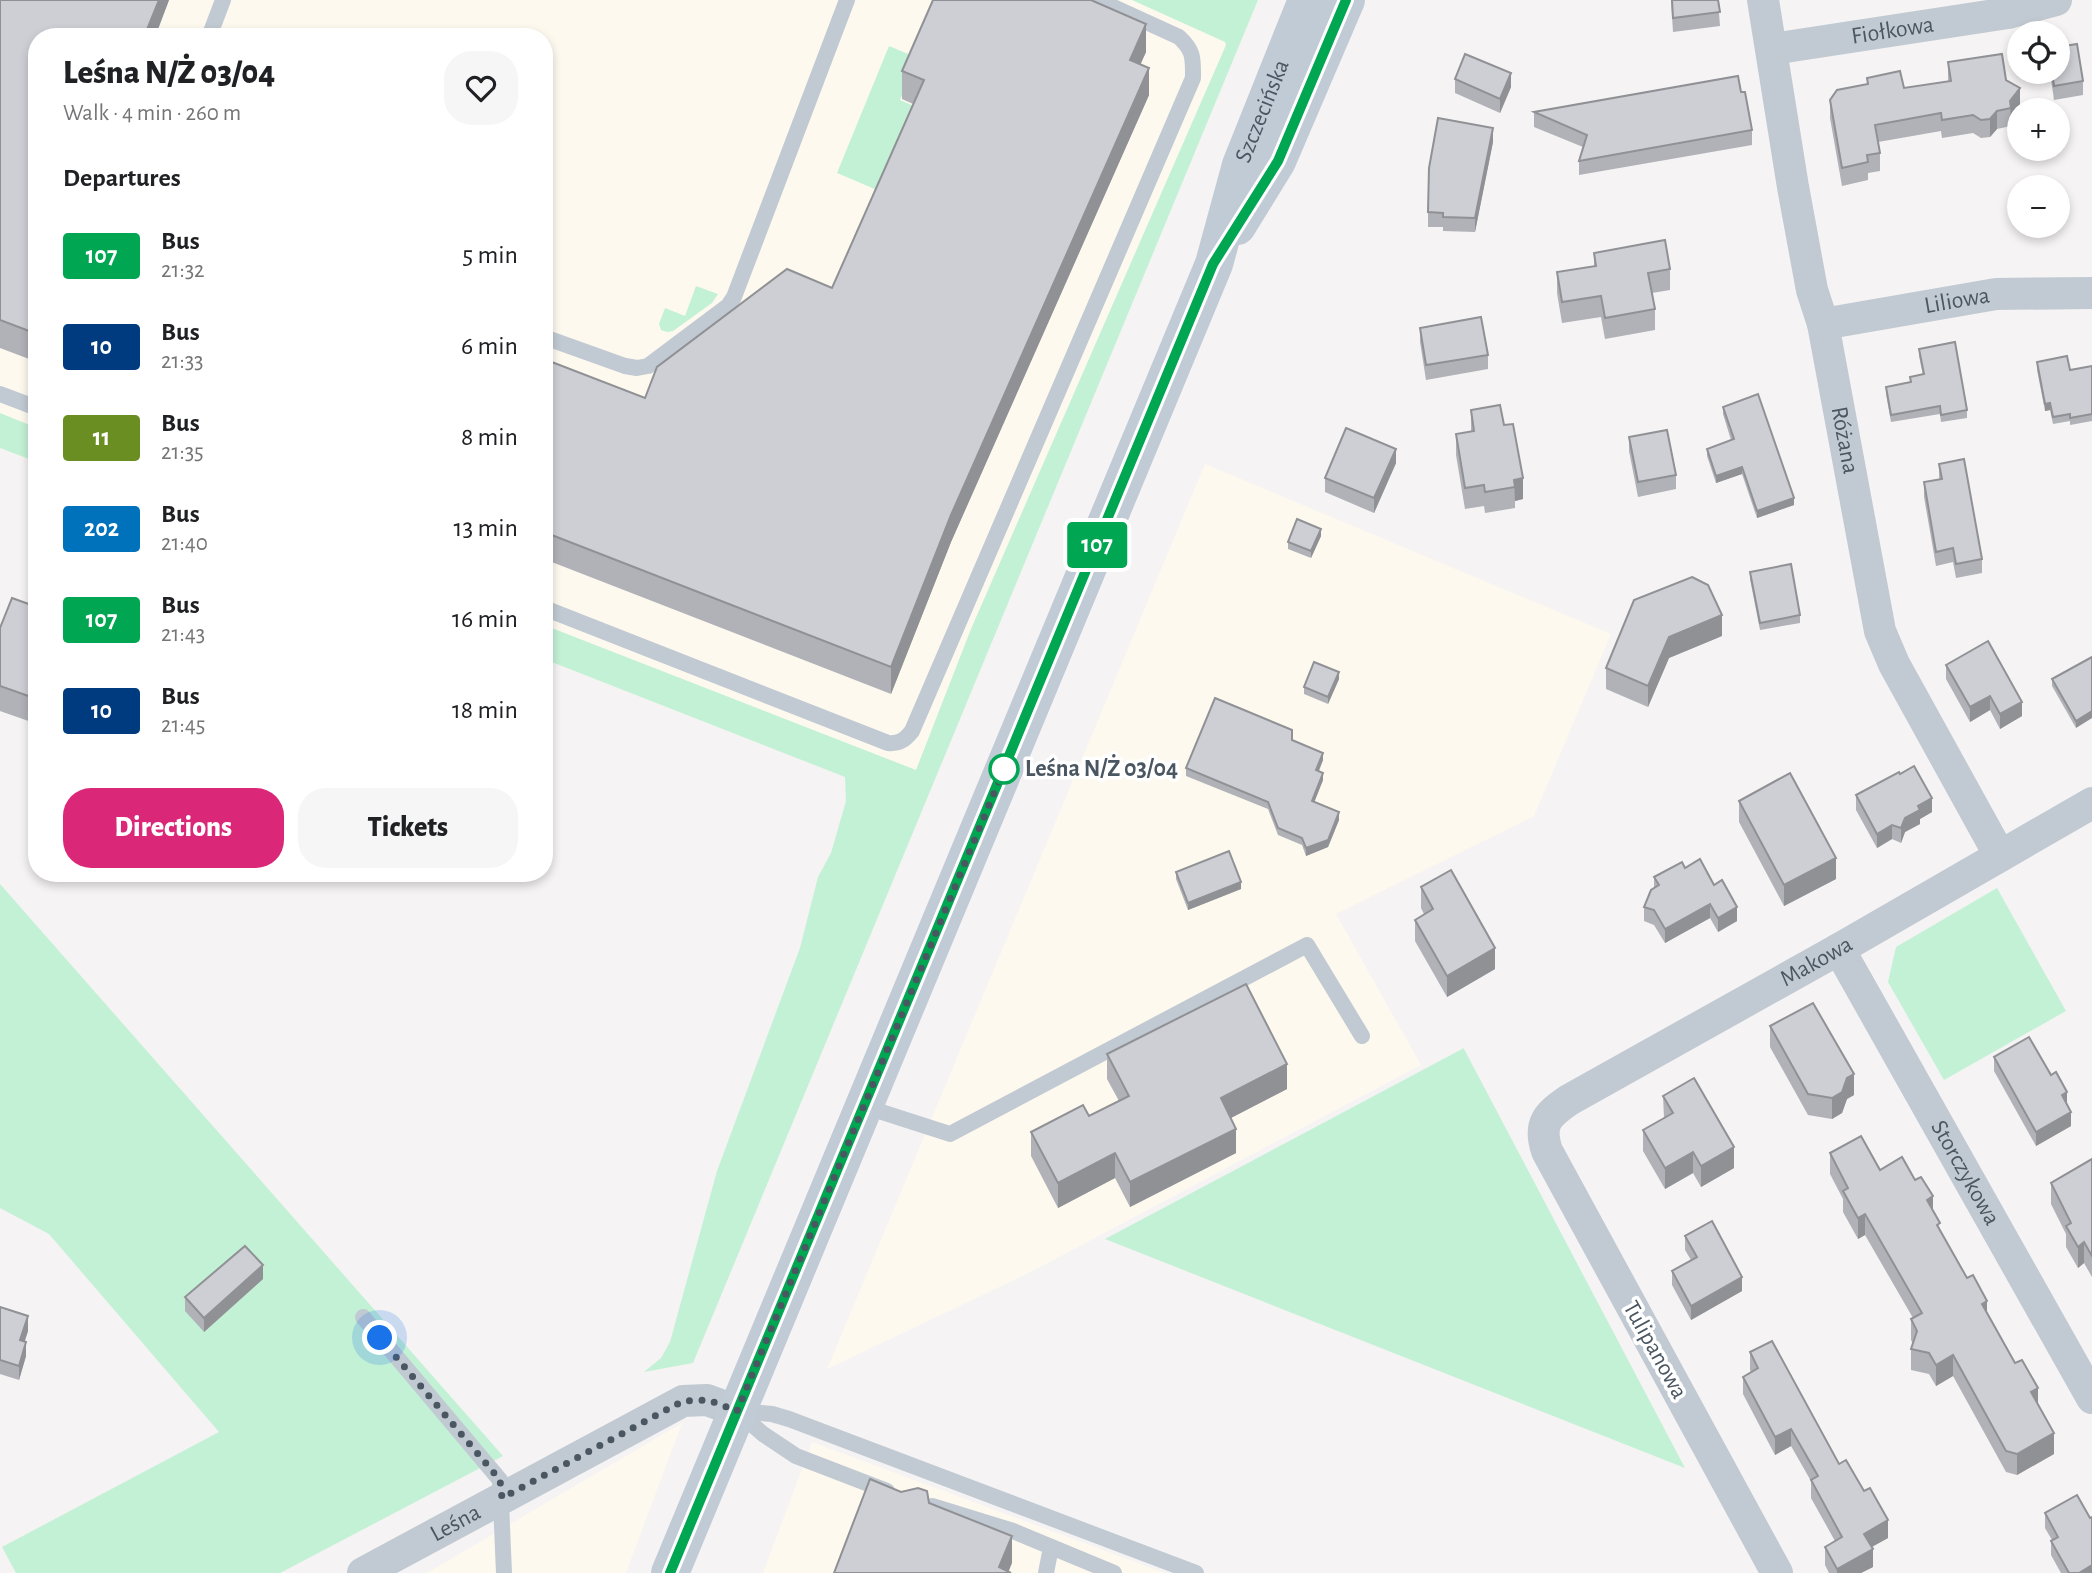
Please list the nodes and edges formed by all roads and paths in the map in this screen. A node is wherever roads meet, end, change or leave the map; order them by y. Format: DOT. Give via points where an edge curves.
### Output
graph roads {
  1 [pos="223,0"];
  2 [pos="847,0"];
  3 [pos="1098,0"];
  4 [pos="1307,0"];
  5 [pos="1346,0"];
  6 [pos="1763,0"];
  7 [pos="2056,0"];
  8 [pos="212,28"];
  9 [pos="1772,49"];
  10 [pos="1213,264"];
  11 [pos="2092,293"];
  12 [pos="1823,324"];
  13 [pos="553,340"];
  14 [pos="0,394"];
  15 [pos="28,405"];
  16 [pos="553,612"];
  17 [pos="2092,803"];
  18 [pos="2000,856"];
  19 [pos="1839,949"];
  20 [pos="1362,1036"];
  21 [pos="863,1106"];
  22 [pos="1544,1124"];
  23 [pos="363,1317"];
  24 [pos="2092,1398"];
  25 [pos="737,1411"];
  26 [pos="502,1498"];
  27 [pos="1051,1547"];
  28 [pos="363,1573"];
  29 [pos="504,1573"];
  30 [pos="670,1573"];
  31 [pos="1045,1573"];
  32 [pos="1114,1573"];
  33 [pos="1196,1573"];
  34 [pos="1777,1573"];
  1 -- 8 [label="lane"];
  2 -- 13 [label="lane" via="728,306 648,366 625,366"];
  3 -- 16 [label="lane" via="1179,37 1190,47 1193,78 906,738 888,743"];
  4 -- 10 [label="main road, Szczecińska" via="1241,165"];
  5 -- 10 [label="main road, Szczecińska" via="1278,161"];
  6 -- 9 [label="street, Różana"];
  7 -- 9 [label="street, Fiołkowa" via="2008,13"];
  9 -- 12 [label="street, Różana" via="1807,264"];
  10 -- 21 [label="main road, Szczecińska"];
  11 -- 12 [label="street, Liliowa" via="1996,294"];
  12 -- 18 [label="street, Różana" via="1880,631"];
  14 -- 15 [label="lane"];
  17 -- 18 [label="street, Makowa"];
  18 -- 19 [label="street, Makowa"];
  19 -- 22 [label="street, Makowa" via="1569,1100"];
  19 -- 24 [label="street, Storczykowa"];
  20 -- 21 [label="lane" via="1307,945 950,1134"];
  21 -- 25 [label="main road, Szczecińska"];
  22 -- 34 [label="street, Tulipanowa" via="1547,1152"];
  23 -- 26 [label="lane" via="500,1480"];
  25 -- 26 [label="street, Leśna" via="708,1400 683,1401"];
  25 -- 27 [label="lane" via="796,1456"];
  25 -- 30 [label="main road, Szczecińska"];
  25 -- 33 [label="lane" via="789,1419"];
  26 -- 28 [label="street, Leśna"];
  26 -- 29 [label="lane"];
  27 -- 31 [label="lane"];
  27 -- 32 [label="lane"];
}
